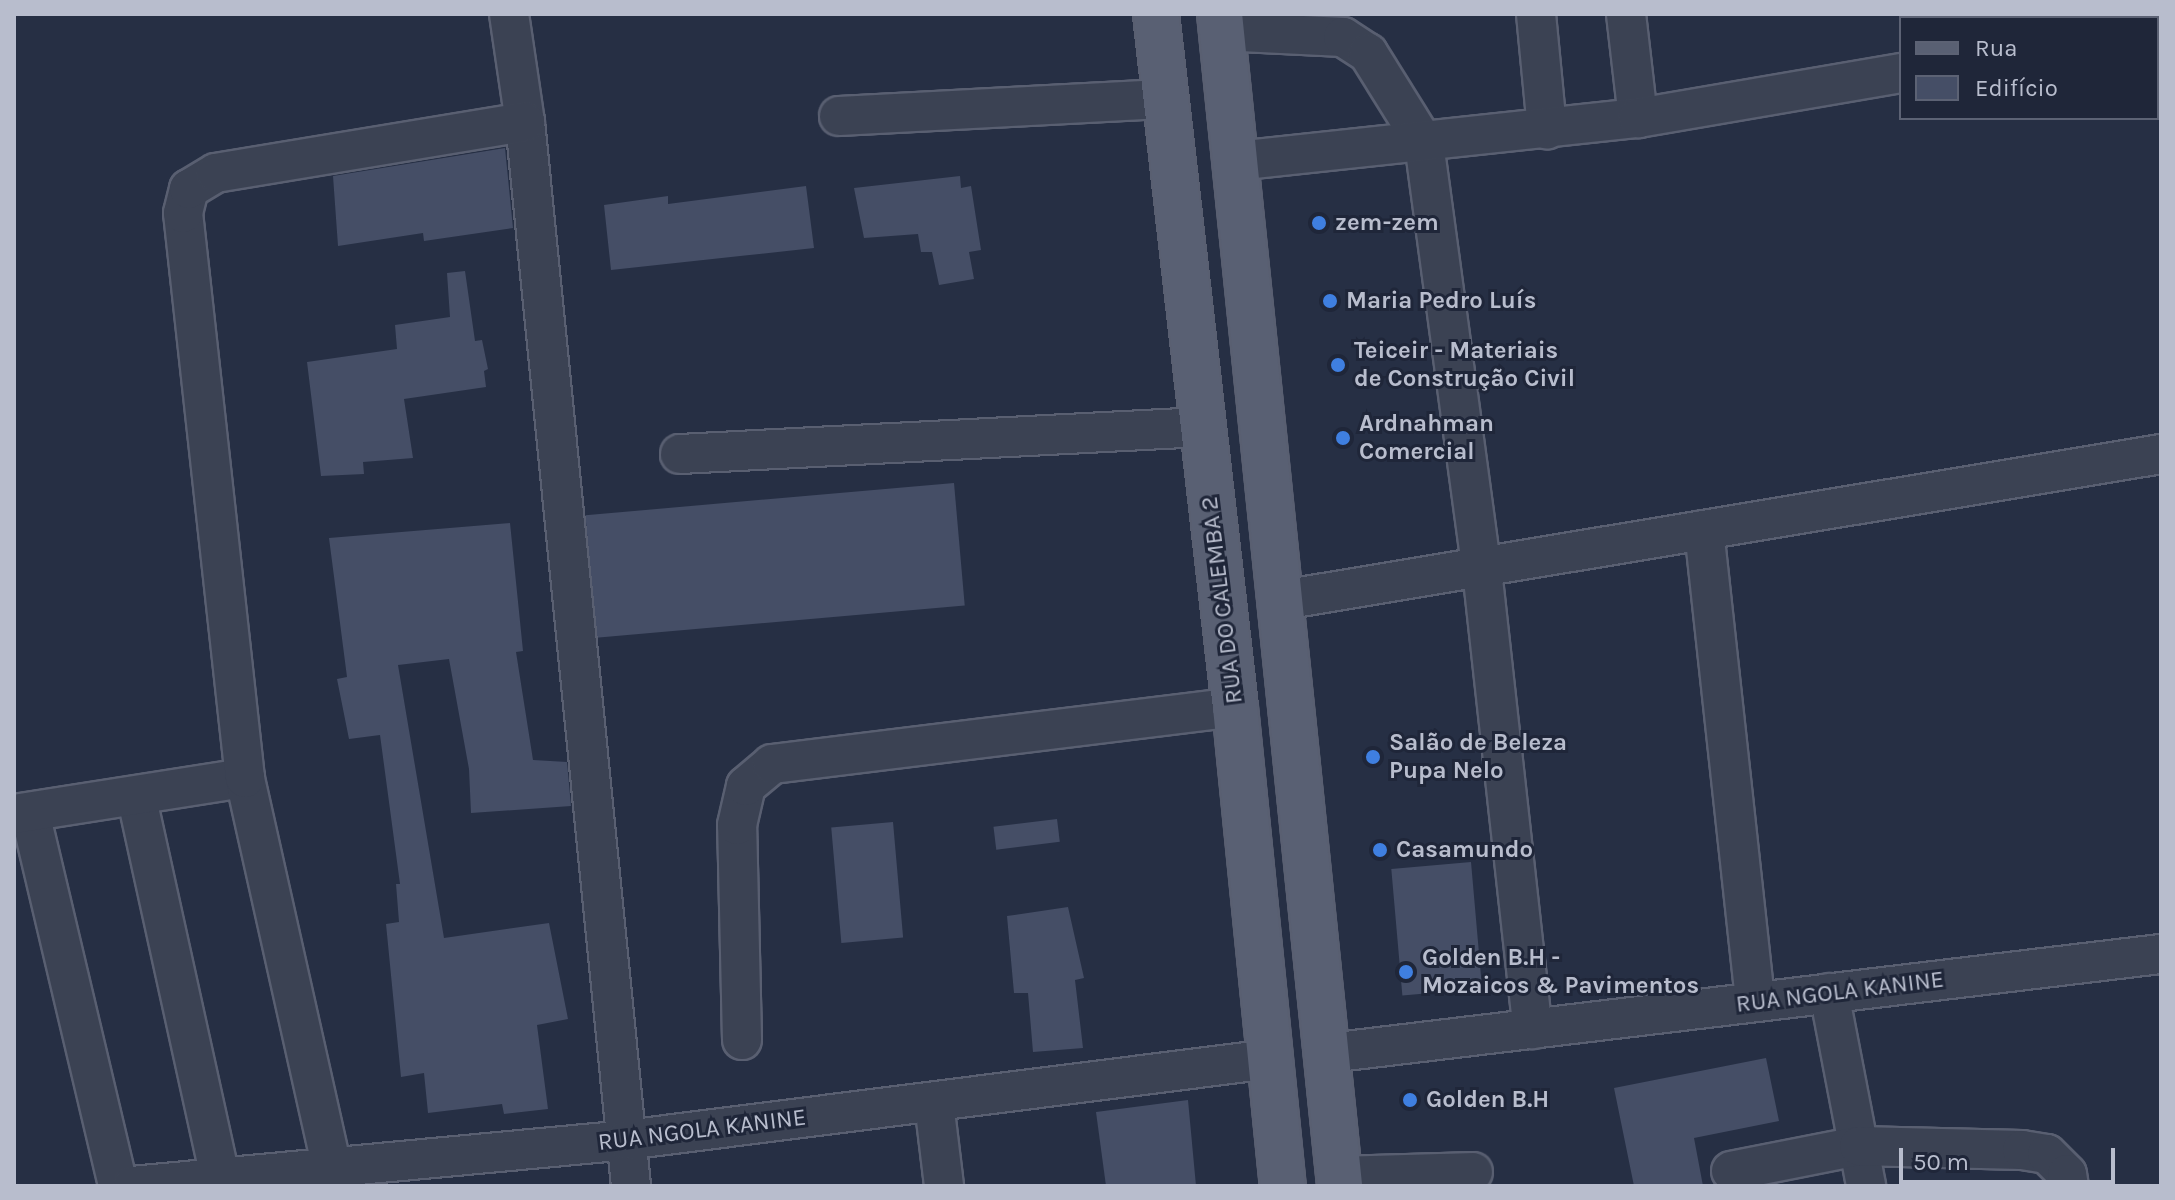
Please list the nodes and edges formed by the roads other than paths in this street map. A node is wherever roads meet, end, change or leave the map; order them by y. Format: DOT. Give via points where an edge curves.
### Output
graph roads {
  1 [pos="509,14"];
  2 [pos="1156,14"];
  3 [pos="1536,14"];
  4 [pos="1626,14"];
  5 [pos="1220,23"];
  6 [pos="1899,73"];
  7 [pos="1163,99"];
  8 [pos="839,116"];
  9 [pos="1638,118"];
  10 [pos="525,122"];
  11 [pos="1547,129"];
  12 [pos="1424,143"];
  13 [pos="1235,161"];
  14 [pos="1202,427"];
  15 [pos="680,454"];
  16 [pos="2161,454"];
  17 [pos="1704,530"];
  18 [pos="1482,570"];
  19 [pos="1282,600"];
  20 [pos="1235,707"];
  21 [pos="245,778"];
  22 [pos="137,799"];
  23 [pos="22,814"];
  24 [pos="2161,954"];
  25 [pos="1829,993"];
  26 [pos="1755,1001"];
  27 [pos="1533,1029"];
  28 [pos="742,1040"];
  29 [pos="1329,1053"];
  30 [pos="1270,1059"];
  31 [pos="934,1103"];
  32 [pos="626,1140"];
  33 [pos="1859,1146"];
  34 [pos="332,1168"];
  35 [pos="1731,1171"];
  36 [pos="1473,1172"];
  37 [pos="400,1174"];
  38 [pos="220,1177"];
  39 [pos="1340,1181"];
  40 [pos="118,1186"];
  41 [pos="132,1186"];
  42 [pos="631,1186"];
  43 [pos="944,1186"];
  44 [pos="1283,1186"];
  45 [pos="1866,1186"];
  46 [pos="2069,1186"];
  1 -- 10 [label="street"];
  2 -- 7 [label="main road, RUA DO CALEMBA 2"];
  3 -- 11 [label="street"];
  4 -- 9 [label="street"];
  5 -- 12 [label="street" via="1343,37 1376,64"];
  5 -- 13 [label="main road"];
  6 -- 9 [label="street"];
  7 -- 8 [label="street"];
  7 -- 14 [label="main road, RUA DO CALEMBA 2"];
  9 -- 11 [label="street"];
  10 -- 21 [label="street" via="216,173 189,189 183,213 186,278"];
  10 -- 32 [label="street"];
  11 -- 12 [label="street"];
  12 -- 13 [label="street"];
  12 -- 18 [label="street"];
  13 -- 19 [label="main road"];
  14 -- 15 [label="street"];
  14 -- 20 [label="main road, RUA DO CALEMBA 2"];
  16 -- 17 [label="street"];
  17 -- 18 [label="street"];
  17 -- 26 [label="street"];
  18 -- 19 [label="street"];
  18 -- 27 [label="street"];
  19 -- 29 [label="main road"];
  20 -- 28 [label="street" via="772,764 746,786 737,825"];
  20 -- 30 [label="main road, RUA DO CALEMBA 2"];
  21 -- 22 [label="street"];
  21 -- 34 [label="street"];
  22 -- 23 [label="street"];
  22 -- 38 [label="street"];
  23 -- 40 [label="street"];
  24 -- 25 [label="street, RUA NGOLA KANINE"];
  25 -- 26 [label="street, RUA NGOLA KANINE"];
  25 -- 33 [label="street"];
  26 -- 27 [label="street, RUA NGOLA KANINE"];
  27 -- 29 [label="street, RUA NGOLA KANINE"];
  29 -- 39 [label="main road"];
  30 -- 31 [label="street, RUA NGOLA KANINE"];
  30 -- 44 [label="main road, RUA DO CALEMBA 2"];
  31 -- 32 [label="street, RUA NGOLA KANINE"];
  31 -- 43 [label="street"];
  32 -- 37 [label="street, RUA NGOLA KANINE"];
  32 -- 42 [label="street"];
  33 -- 35 [label="street"];
  33 -- 45 [label="street"];
  33 -- 46 [label="street" via="2047,1154 2067,1174"];
  34 -- 37 [label="street, RUA NGOLA KANINE"];
  34 -- 38 [label="street, RUA NGOLA KANINE"];
  36 -- 39 [label="street"];
  38 -- 41 [label="street, RUA NGOLA KANINE"];
}
